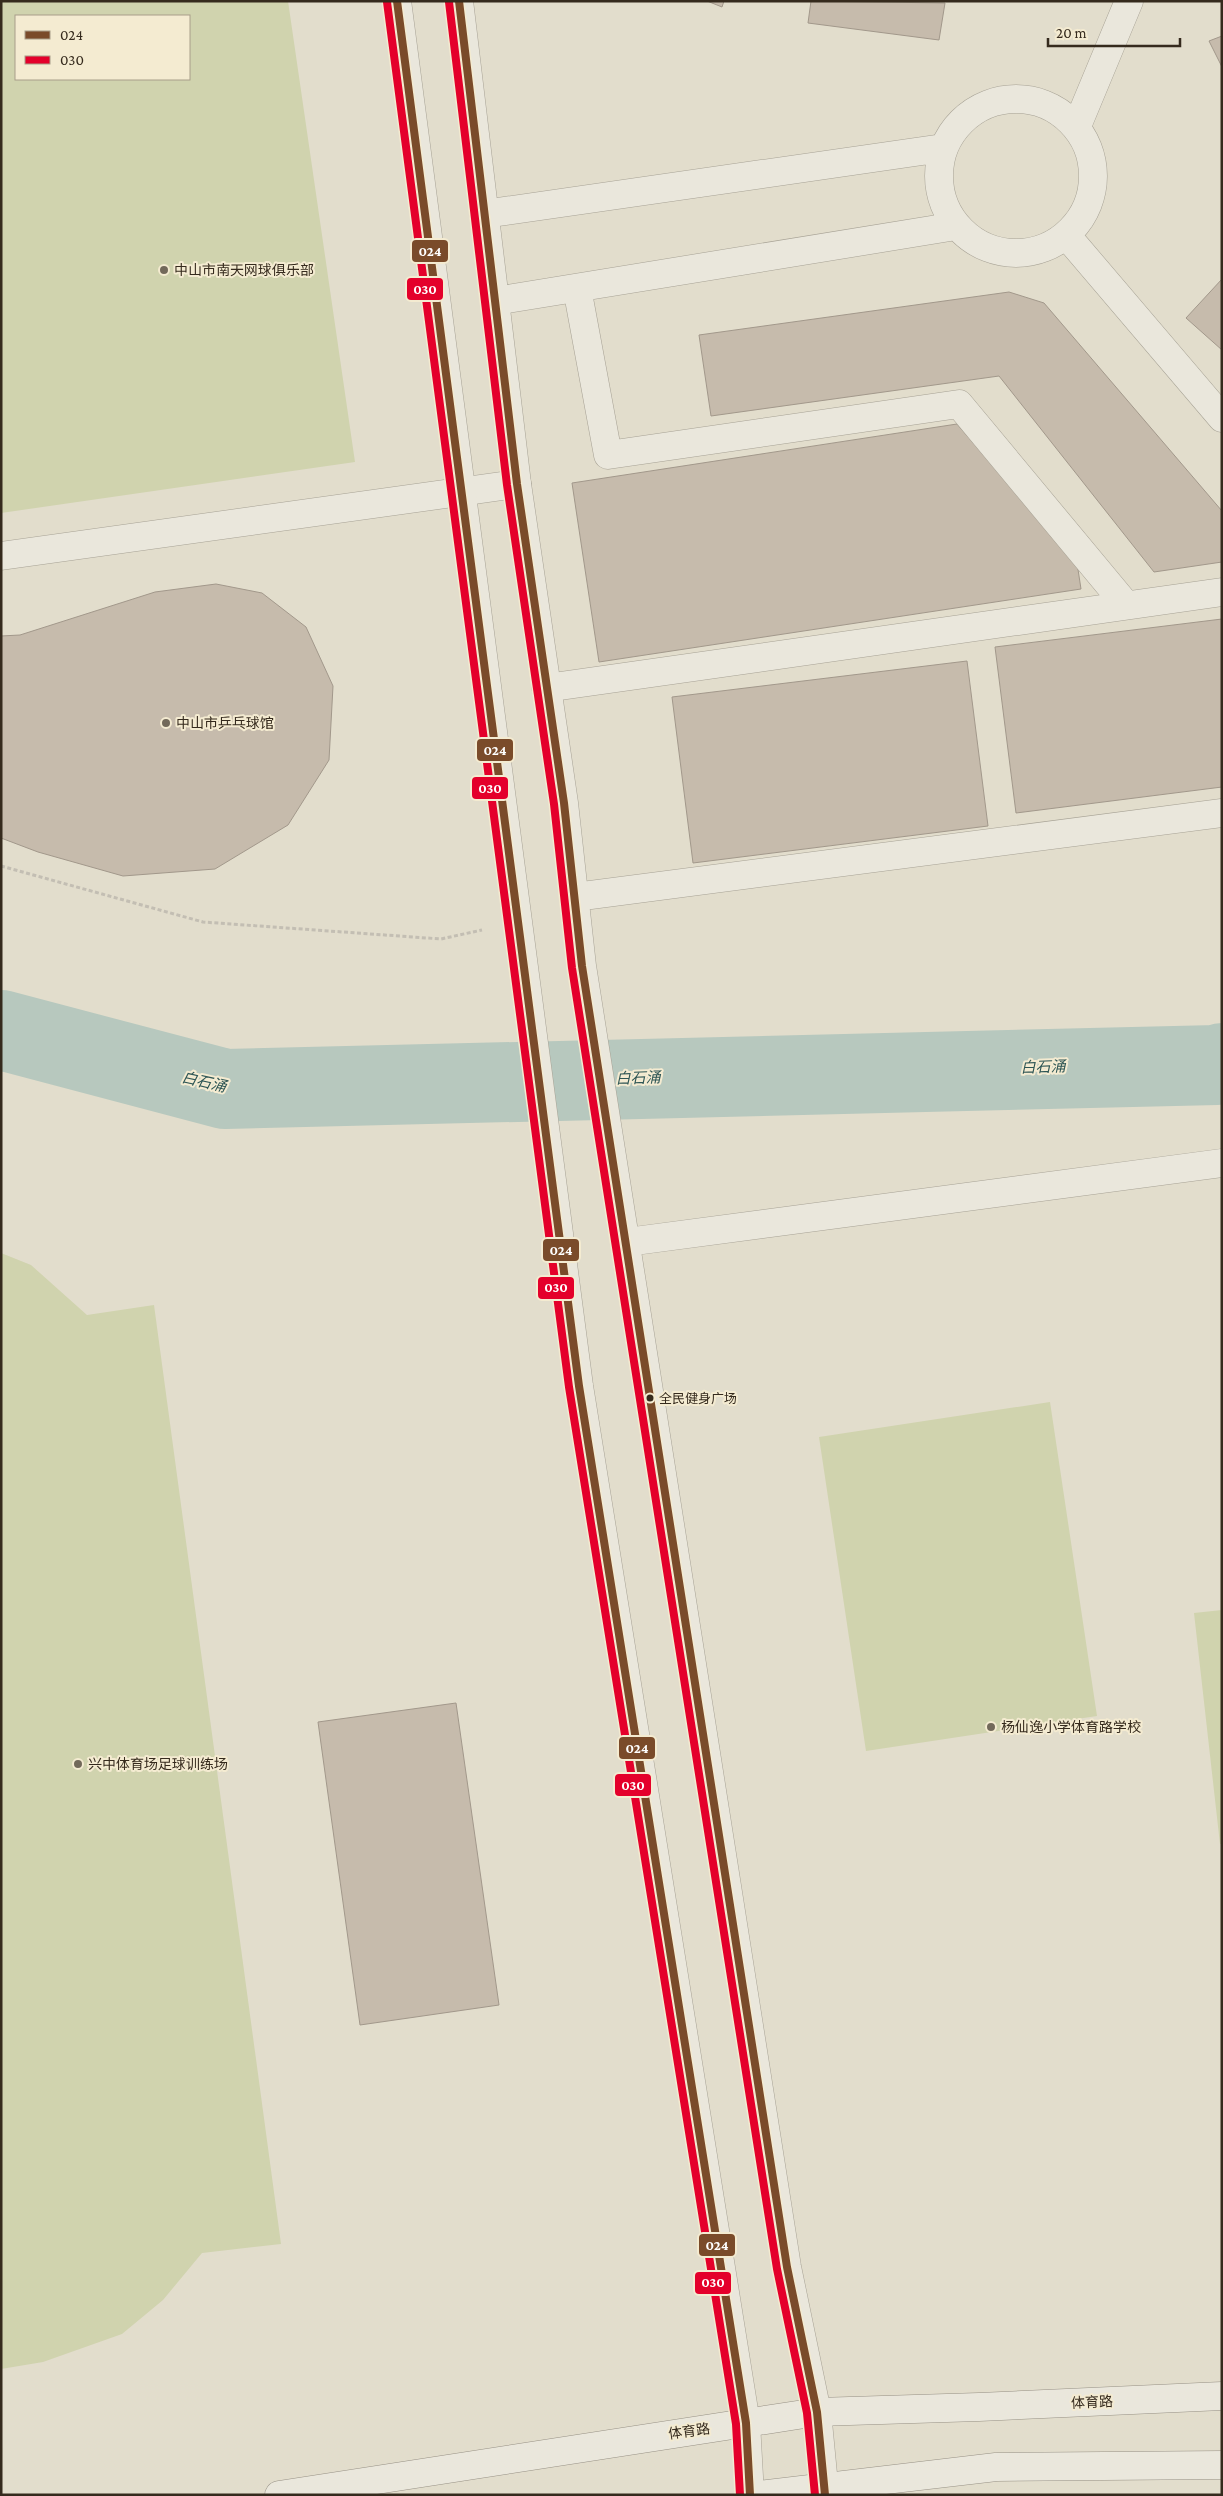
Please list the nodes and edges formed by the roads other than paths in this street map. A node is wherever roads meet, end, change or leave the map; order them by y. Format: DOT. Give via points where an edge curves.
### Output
graph roads {
  1 [pos="397,1"];
  2 [pos="459,1"];
  3 [pos="1129,1"];
  4 [pos="1077,126"];
  5 [pos="943,148"];
  6 [pos="484,214"];
  7 [pos="956,226"];
  8 [pos="1066,236"];
  9 [pos="577,288"];
  10 [pos="495,301"];
  11 [pos="1222,418"];
  12 [pos="517,484"];
  13 [pos="461,492"];
  14 [pos="1,556"];
  15 [pos="1222,592"];
  16 [pos="1126,606"];
  17 [pos="546,688"];
  18 [pos="1222,813"];
  19 [pos="575,897"];
  20 [pos="1222,1162"];
  21 [pos="627,1242"];
  22 [pos="1222,2396"];
  23 [pos="817,2412"];
  24 [pos="746,2423"];
  25 [pos="1222,2465"];
  26 [pos="825,2491"];
  27 [pos="279,2495"];
  28 [pos="750,2495"];
  29 [pos="758,2495"];
  1 -- 13 [label="street"];
  2 -- 6 [label="street"];
  3 -- 4 [label="street"];
  4 -- 5 [label="street" via="1048,105 1031,99 1004,99 978,108 957,125"];
  4 -- 8 [label="street" via="1089,147 1094,171 1092,195 1082,217"];
  5 -- 6 [label="street"];
  5 -- 7 [label="street" via="938,168 939,189 945,209"];
  6 -- 10 [label="street"];
  7 -- 8 [label="street" via="975,242 998,252 1022,253 1046,248"];
  7 -- 9 [label="street"];
  8 -- 11 [label="street"];
  9 -- 10 [label="street"];
  9 -- 16 [label="street" via="608,455 959,404"];
  10 -- 12 [label="street"];
  12 -- 13 [label="street"];
  12 -- 17 [label="street"];
  13 -- 14 [label="street"];
  13 -- 24 [label="street" via="580,1396"];
  15 -- 16 [label="street"];
  16 -- 17 [label="street"];
  17 -- 19 [label="street"];
  18 -- 19 [label="street"];
  19 -- 21 [label="street" via="582,966"];
  20 -- 21 [label="street"];
  21 -- 23 [label="street" via="785,2257"];
  22 -- 23 [label="street, 体育路"];
  23 -- 24 [label="street, 体育路"];
  23 -- 26 [label="street"];
  24 -- 27 [label="street, 体育路"];
  24 -- 28 [label="street"];
  25 -- 26 [label="street" via="996,2467"];
  26 -- 29 [label="street"];
}
